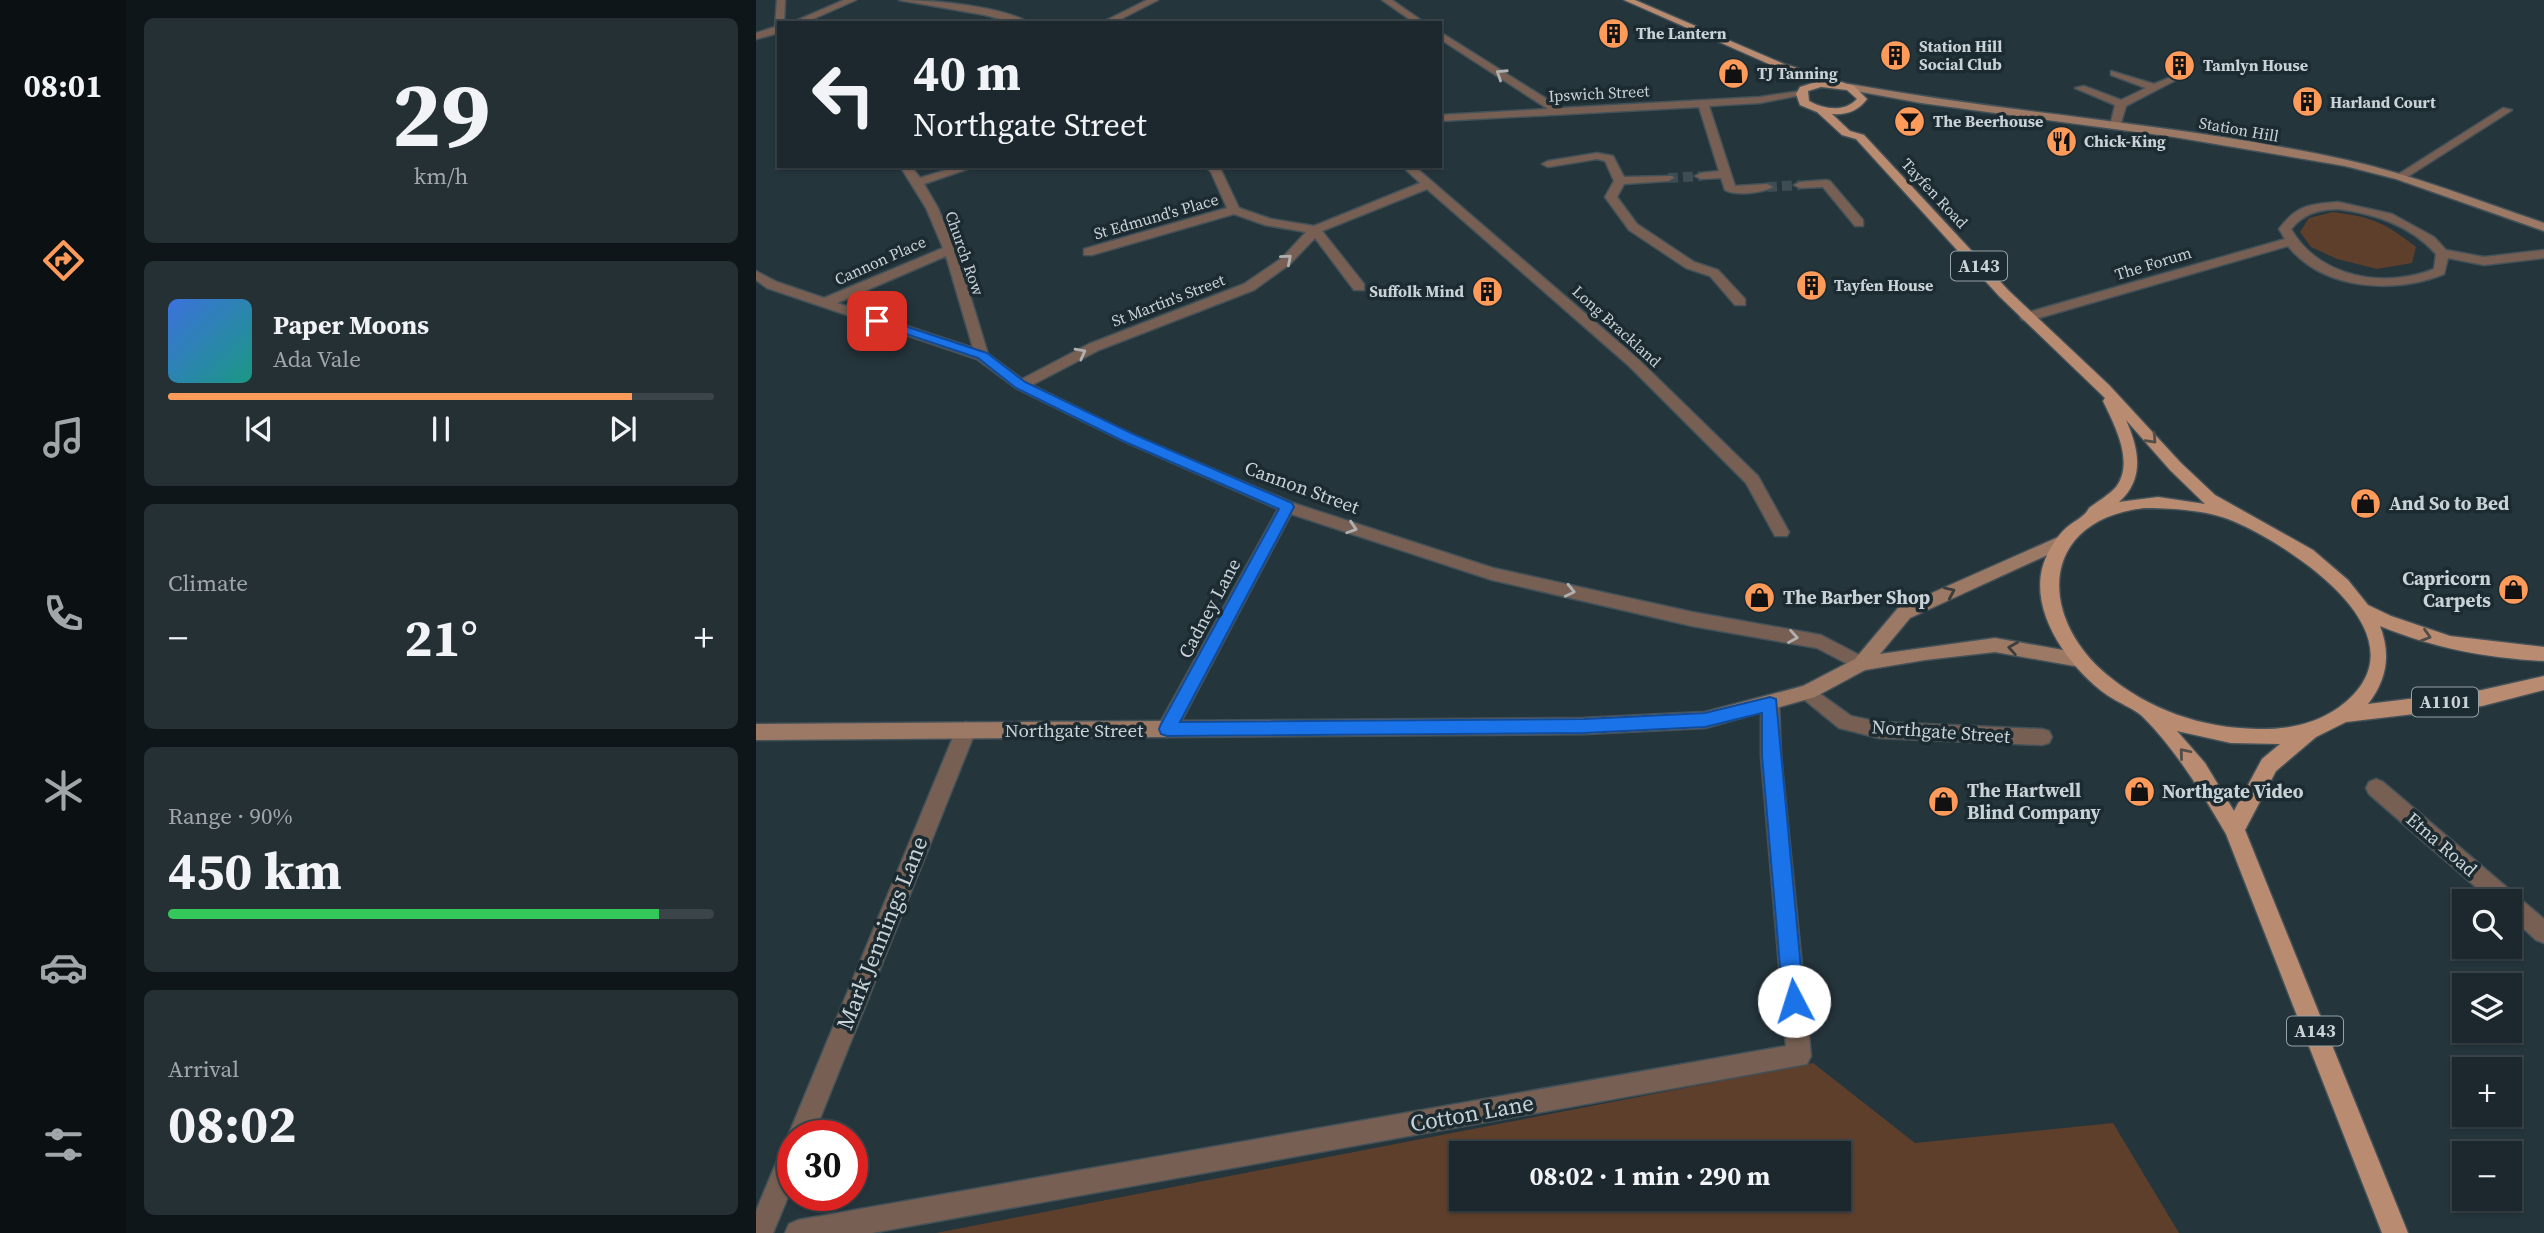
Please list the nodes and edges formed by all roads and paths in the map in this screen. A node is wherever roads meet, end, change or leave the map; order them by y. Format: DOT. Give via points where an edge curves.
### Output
graph roads {
  1 [pos="781,0"];
  2 [pos="852,0"];
  3 [pos="903,0"];
  4 [pos="1154,0"];
  5 [pos="1386,0"];
  6 [pos="1628,0"];
  7 [pos="780,21"];
  8 [pos="800,21"];
  9 [pos="1019,21"];
  10 [pos="1109,21"];
  11 [pos="1418,21"];
  12 [pos="777,30"];
  13 [pos="756,36"];
  14 [pos="1442,36"];
  15 [pos="1781,66"];
  16 [pos="2114,73"];
  17 [pos="2169,81"];
  18 [pos="1845,86"];
  19 [pos="2080,88"];
  20 [pos="2155,88"];
  21 [pos="1802,93"];
  22 [pos="1760,100"];
  23 [pos="1921,100"];
  24 [pos="1703,104"];
  25 [pos="2121,104"];
  26 [pos="1815,108"];
  27 [pos="2507,110"];
  28 [pos="1558,111"];
  29 [pos="1862,114"];
  30 [pos="1442,118"];
  31 [pos="2115,126"];
  32 [pos="1548,164"];
  33 [pos="907,168"];
  34 [pos="964,168"];
  35 [pos="1213,168"];
  36 [pos="1409,168"];
  37 [pos="1725,174"];
  38 [pos="1701,176"];
  39 [pos="2400,177"];
  40 [pos="1668,178"];
  41 [pos="1620,181"];
  42 [pos="919,182"];
  43 [pos="1429,184"];
  44 [pos="1800,185"];
  45 [pos="1767,187"];
  46 [pos="1234,210"];
  47 [pos="1859,223"];
  48 [pos="2544,227"];
  49 [pos="1315,230"];
  50 [pos="2289,242"];
  51 [pos="948,250"];
  52 [pos="1088,252"];
  53 [pos="2442,253"];
  54 [pos="2544,254"];
  55 [pos="756,275"];
  56 [pos="772,285"];
  57 [pos="1359,287"];
  58 [pos="756,292"];
  59 [pos="1740,302"];
  60 [pos="825,303"];
  61 [pos="2027,317"];
  62 [pos="982,356"];
  63 [pos="1021,385"];
  64 [pos="2105,389"];
  65 [pos="1287,507"];
  66 [pos="2237,516"];
  67 [pos="2087,519"];
  68 [pos="1781,532"];
  69 [pos="2063,541"];
  70 [pos="2363,610"];
  71 [pos="2544,654"];
  72 [pos="2080,660"];
  73 [pos="1861,664"];
  74 [pos="2544,683"];
  75 [pos="1808,692"];
  76 [pos="1770,704"];
  77 [pos="2146,708"];
  78 [pos="2346,714"];
  79 [pos="1167,729"];
  80 [pos="966,730"];
  81 [pos="756,732"];
  82 [pos="2309,732"];
  83 [pos="2042,737"];
  84 [pos="2376,788"];
  85 [pos="2235,830"];
  86 [pos="2493,889"];
  87 [pos="2522,914"];
  88 [pos="2544,933"];
  89 [pos="807,1120"];
  90 [pos="777,1192"];
  91 [pos="760,1233"];
  92 [pos="797,1233"];
  93 [pos="2395,1233"];
  1 -- 7 [label="street"];
  2 -- 8 [label="street"];
  3 -- 9 [label="street"];
  4 -- 10 [label="street"];
  5 -- 11 [label="street"];
  6 -- 15 [label="main road"];
  12 -- 13 [label="street"];
  28 -- 14 [label="street, one-way"];
  15 -- 18 [label="main road"];
  15 -- 21 [label="main road"];
  16 -- 20 [label="street"];
  17 -- 20 [label="street"];
  18 -- 21 [label="main road" via="1821,84"];
  18 -- 23 [label="street, Station Hill"];
  18 -- 29 [label="main road" via="1861,95"];
  19 -- 25 [label="street"];
  20 -- 25 [label="street"];
  21 -- 22 [label="street, Ipswich Street"];
  21 -- 26 [label="main road, Tayfen Road" via="1804,103"];
  22 -- 24 [label="street, Ipswich Street"];
  22 -- 26 [label="street, Ipswich Street"];
  23 -- 29 [label="street, Station Hill"];
  23 -- 31 [label="street, Station Hill"];
  24 -- 28 [label="street, Ipswich Street"];
  24 -- 37 [label="street"];
  25 -- 31 [label="street"];
  26 -- 29 [label="main road"];
  26 -- 29 [label="main road, Tayfen Road / A143" via="1846,133"];
  27 -- 39 [label="street"];
  28 -- 30 [label="street, Ipswich Street"];
  29 -- 61 [label="main road, Tayfen Road / A143"];
  31 -- 39 [label="street, Station Hill" via="2346,163"];
  32 -- 41 [label="street" via="1609,158"];
  33 -- 42 [label="street, Church Row"];
  34 -- 42 [label="street"];
  35 -- 46 [label="street"];
  36 -- 43 [label="street, Long Brackland"];
  37 -- 38 [label="street"];
  37 -- 45 [label="street" via="1731,190"];
  39 -- 48 [label="street, Station Hill"];
  40 -- 41 [label="street"];
  41 -- 59 [label="street" via="1611,197 1633,227 1690,265 1714,273"];
  42 -- 51 [label="street, Church Row"];
  43 -- 49 [label="street, St Martin's Street"];
  43 -- 68 [label="street, Long Brackland" via="1633,362 1752,480"];
  44 -- 47 [label="street" via="1825,183"];
  46 -- 49 [label="street"];
  46 -- 52 [label="street, St Edmund's Place"];
  49 -- 57 [label="street"];
  63 -- 49 [label="street, St Martin's Street, one-way" via="1094,347 1249,287 1286,261"];
  50 -- 53 [label="street" via="2309,260 2333,271 2381,283 2426,279 2440,271"];
  50 -- 53 [label="street" via="2284,229 2289,218 2330,206 2399,220 2421,231"];
  50 -- 61 [label="street, The Forum"];
  51 -- 60 [label="street, Cannon Place"];
  51 -- 62 [label="street, Church Row"];
  53 -- 54 [label="street" via="2484,261"];
  55 -- 56 [label="street, Cannon Street"];
  56 -- 58 [label="street"];
  56 -- 60 [label="street, Cannon Street"];
  60 -- 62 [label="street, Cannon Street"];
  61 -- 64 [label="main road, Tayfen Road / A143"];
  62 -- 63 [label="street, Cannon Street"];
  63 -- 65 [label="street, Cannon Street" via="1128,438"];
  64 -- 66 [label="main road, A143, one-way" via="2203,494"];
  64 -- 67 [label="main road, A143" via="2126,437 2130,470 2124,487"];
  65 -- 73 [label="street, Cannon Street, one-way" via="1492,573 1692,619 1821,642"];
  65 -- 79 [label="street, Cadney Lane"];
  66 -- 67 [label="main road" via="2158,503 2130,504"];
  66 -- 70 [label="main road" via="2292,545 2338,580"];
  67 -- 69 [label="main road"];
  69 -- 72 [label="main road" via="2050,565 2048,595"];
  73 -- 69 [label="street, Northgate Street, one-way" via="1904,612"];
  70 -- 71 [label="main road, one-way" via="2394,626 2465,648"];
  70 -- 78 [label="main road" via="2378,639 2379,658 2371,692"];
  72 -- 73 [label="street, Northgate Street, one-way" via="1995,645"];
  72 -- 77 [label="main road" via="2115,691"];
  73 -- 75 [label="street, Northgate Street"];
  74 -- 78 [label="main road, A1101" via="2483,698"];
  75 -- 76 [label="street, Northgate Street"];
  75 -- 83 [label="street, Northgate Street" via="1846,722 1879,730"];
  76 -- 79 [label="street, Northgate Street" via="1705,720 1584,726"];
  76 -- 92 [label="street, Cotton Lane" via="1799,1056"];
  77 -- 82 [label="main road" via="2186,726 2220,734 2253,737"];
  85 -- 77 [label="main road, A143, one-way" via="2198,769"];
  78 -- 82 [label="main road"];
  79 -- 80 [label="street, Northgate Street"];
  80 -- 81 [label="street, Northgate Street"];
  80 -- 89 [label="street, Mark Jennings Lane"];
  82 -- 85 [label="main road" via="2270,765"];
  84 -- 86 [label="street, Etna Road"];
  85 -- 93 [label="main road, A143"];
  87 -- 88 [label="street, Etna Road"];
  90 -- 91 [label="street"];
}
